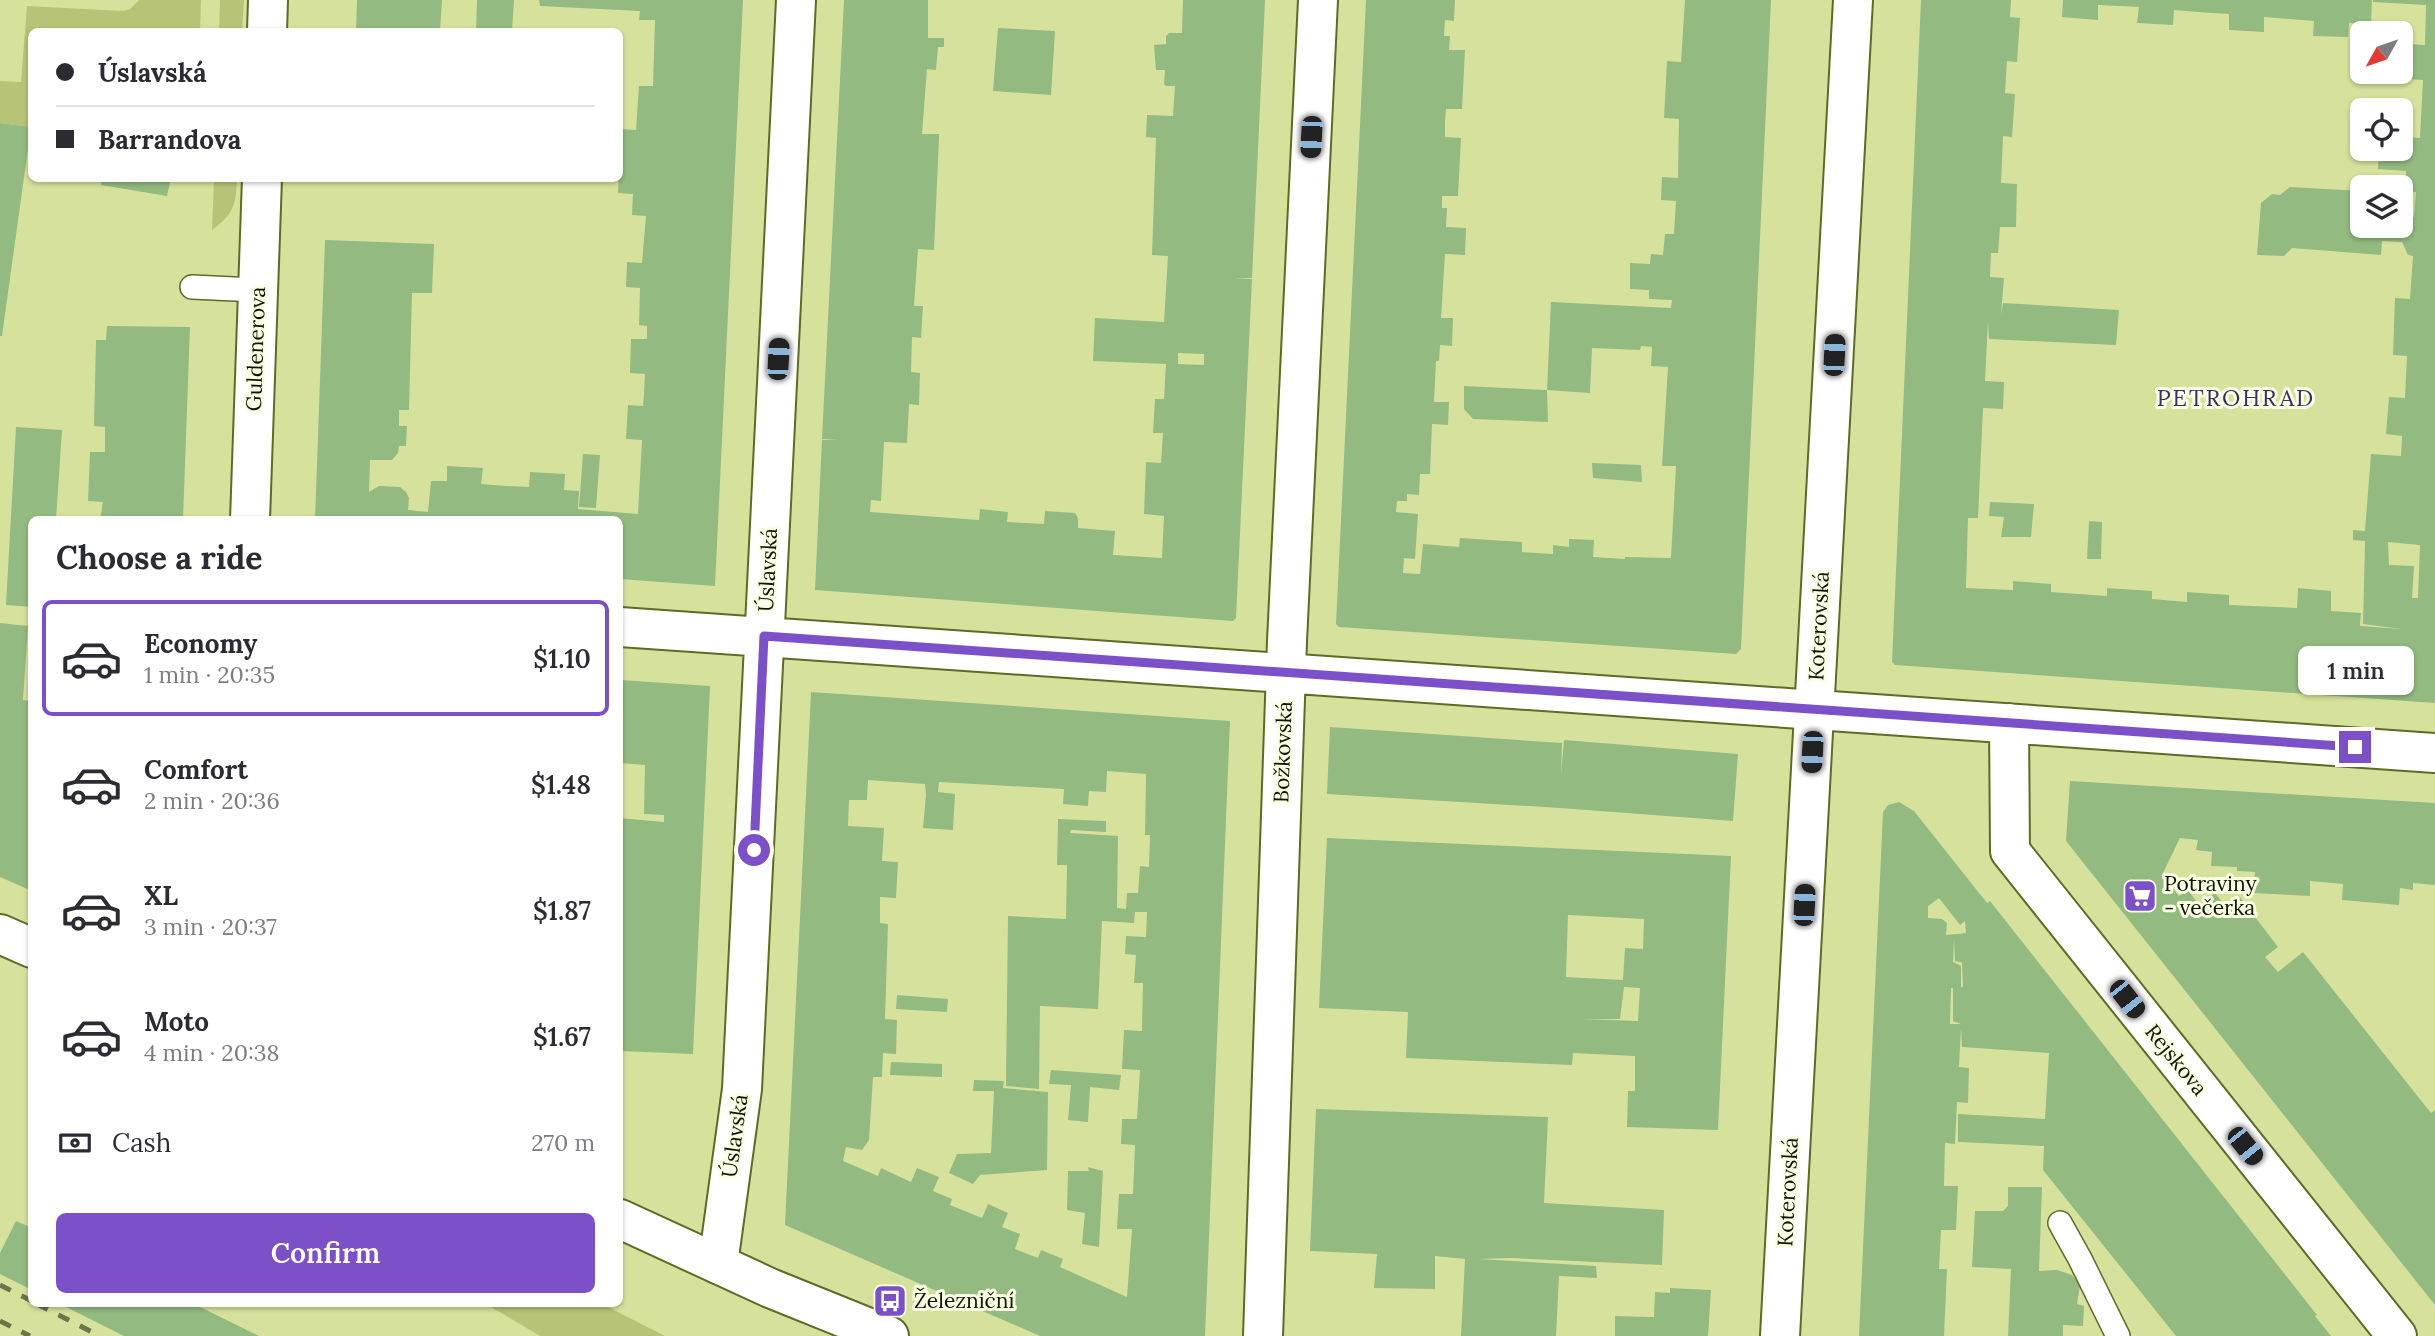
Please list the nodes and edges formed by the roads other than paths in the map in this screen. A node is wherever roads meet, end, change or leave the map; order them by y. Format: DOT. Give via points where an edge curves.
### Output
graph roads {
  1 [pos="268,0"];
  2 [pos="796,0"];
  3 [pos="1318,0"];
  4 [pos="1853,0"];
  5 [pos="267,28"];
  6 [pos="262,182"];
  7 [pos="192,287"];
  8 [pos="258,290"];
  9 [pos="250,516"];
  10 [pos="623,627"];
  11 [pos="764,636"];
  12 [pos="1286,673"];
  13 [pos="1814,709"];
  14 [pos="2009,723"];
  15 [pos="2435,752"];
  16 [pos="0,934"];
  17 [pos="28,946"];
  18 [pos="623,1220"];
  19 [pos="2060,1223"];
  20 [pos="718,1264"];
  21 [pos="889,1336"];
  22 [pos="1263,1336"];
  23 [pos="1780,1336"];
  24 [pos="2118,1336"];
  25 [pos="2397,1336"];
  1 -- 5 [label="street"];
  2 -- 11 [label="street, Úslavská"];
  3 -- 12 [label="street, Božkovská"];
  4 -- 13 [label="street, Koterovská"];
  6 -- 8 [label="street, Guldenerova"];
  7 -- 8 [label="lane"];
  8 -- 9 [label="street, Guldenerova"];
  10 -- 11 [label="street"];
  11 -- 12 [label="street"];
  11 -- 20 [label="street, Úslavská" via="742,1089"];
  12 -- 13 [label="street"];
  12 -- 22 [label="street, Božkovská"];
  13 -- 14 [label="street"];
  13 -- 23 [label="street, Koterovská"];
  14 -- 15 [label="street"];
  14 -- 25 [label="street, Rejskova" via="2010,851"];
  16 -- 17 [label="street"];
  18 -- 20 [label="street"];
  19 -- 24 [label="lane"];
  20 -- 21 [label="street"];
}
